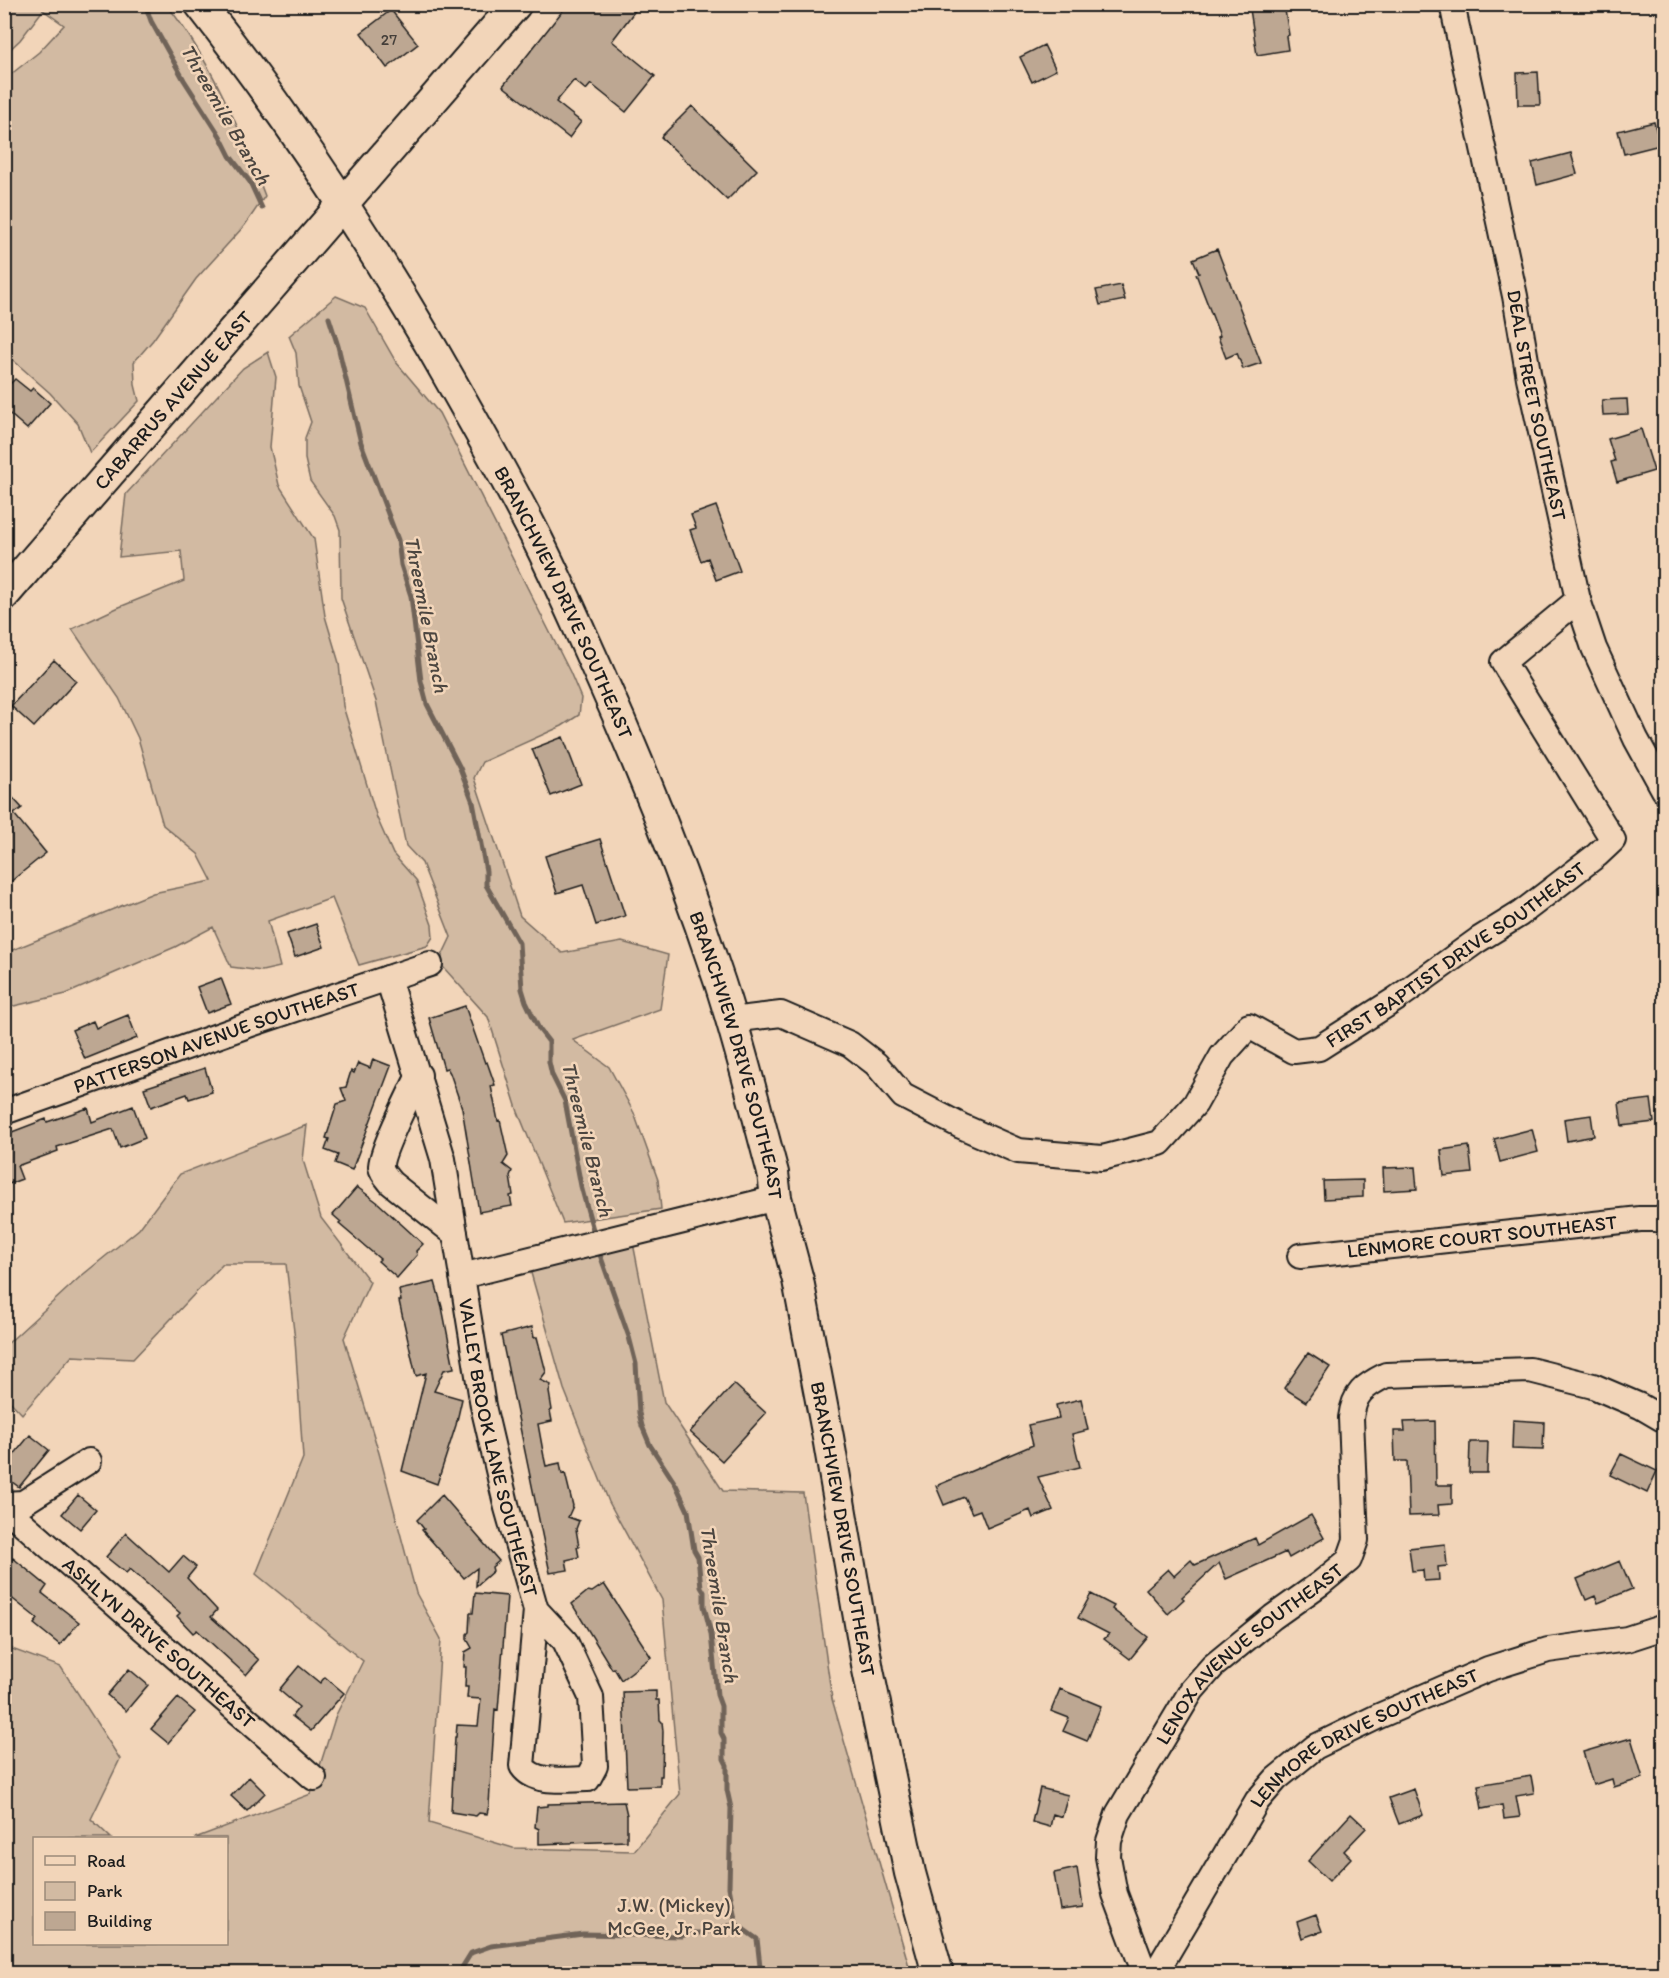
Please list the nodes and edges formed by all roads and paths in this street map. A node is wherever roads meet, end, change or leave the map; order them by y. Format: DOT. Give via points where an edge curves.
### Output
graph roads {
  1 [pos="200,4"];
  2 [pos="516,4"];
  3 [pos="1452,4"];
  4 [pos="343,205"];
  5 [pos="4,595"];
  6 [pos="1578,600"];
  7 [pos="1665,790"];
  8 [pos="430,964"];
  9 [pos="388,978"];
  10 [pos="731,1020"];
  11 [pos="419,1075"];
  12 [pos="4,1112"];
  13 [pos="776,1198"];
  14 [pos="1665,1222"];
  15 [pos="455,1234"];
  16 [pos="1300,1256"];
  17 [pos="462,1276"];
  18 [pos="1665,1420"];
  19 [pos="89,1461"];
  20 [pos="4,1505"];
  21 [pos="536,1610"];
  22 [pos="1665,1627"];
  23 [pos="314,1778"];
  24 [pos="938,1974"];
  25 [pos="1145,1974"];
  26 [pos="1155,1974"];
  1 -- 4 [label="main road, BRANCHVIEW DRIVE SOUTHEAST"];
  2 -- 4 [label="main road, CABARRUS AVENUE EAST"];
  3 -- 6 [label="street, DEAL STREET SOUTHEAST"];
  4 -- 5 [label="main road, CABARRUS AVENUE EAST"];
  4 -- 10 [label="main road, BRANCHVIEW DRIVE SOUTHEAST" via="464,404 565,597 666,830"];
  6 -- 7 [label="street, DEAL STREET SOUTHEAST" via="1594,648 1636,739"];
  6 -- 10 [label="street, FIRST BAPTIST DRIVE SOUTHEAST" via="1503,662 1612,840 1520,914 1319,1048 1294,1051 1249,1026 1222,1056 1195,1104 1160,1143 1102,1158 1018,1151 903,1096 876,1065 850,1044 782,1014"];
  8 -- 9 [label="street, PATTERSON AVENUE SOUTHEAST"];
  9 -- 11 [label="street, VALLEY BROOK LANE SOUTHEAST"];
  9 -- 12 [label="street, PATTERSON AVENUE SOUTHEAST"];
  10 -- 13 [label="main road, BRANCHVIEW DRIVE SOUTHEAST" via="773,1173"];
  11 -- 15 [label="street, VALLEY BROOK LANE SOUTHEAST" via="443,1158"];
  11 -- 15 [label="street" via="381,1166 391,1183"];
  13 -- 17 [label="street, VALLEY BROOK LANE SOUTHEAST"];
  13 -- 24 [label="main road, BRANCHVIEW DRIVE SOUTHEAST" via="804,1311 868,1670 905,1850"];
  14 -- 16 [label="street, LENMORE COURT SOUTHEAST" via="1640,1219"];
  15 -- 17 [label="street, VALLEY BROOK LANE SOUTHEAST"];
  17 -- 21 [label="street, VALLEY BROOK LANE SOUTHEAST" via="483,1406"];
  18 -- 25 [label="street, LENOX AVENUE SOUTHEAST" via="1593,1386 1530,1370 1386,1375 1360,1392 1351,1418 1356,1540 1349,1560 1213,1666 1192,1690 1118,1814 1108,1857 1116,1894"];
  19 -- 20 [label="street" via="23,1503"];
  20 -- 23 [label="street, ASHLYN DRIVE SOUTHEAST"];
  21 -- 21 [label="street, VALLEY BROOK LANE SOUTHEAST" via="565,1641 591,1697 595,1766 588,1779 538,1778 522,1766"];
  22 -- 26 [label="street, LENMORE DRIVE SOUTHEAST" via="1627,1638 1548,1650 1488,1669 1315,1748 1276,1779 1257,1801"];
}
